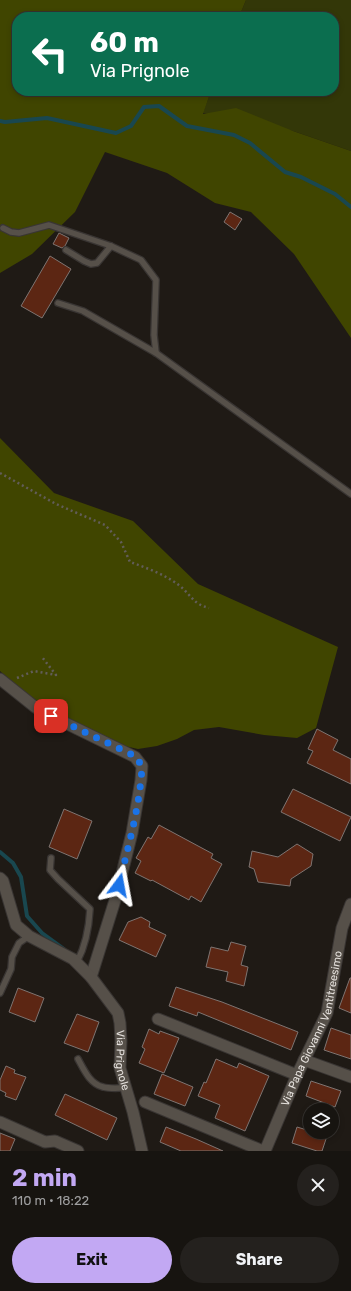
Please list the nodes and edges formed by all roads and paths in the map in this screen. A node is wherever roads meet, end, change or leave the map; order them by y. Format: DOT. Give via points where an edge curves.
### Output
graph roads {
  1 [pos="3,228"];
  2 [pos="110,246"];
  3 [pos="66,250"];
  4 [pos="58,303"];
  5 [pos="156,353"];
  6 [pos="0,473"];
  7 [pos="351,494"];
  8 [pos="209,608"];
  9 [pos="42,657"];
  10 [pos="1,679"];
  11 [pos="51,858"];
  12 [pos="0,878"];
  13 [pos="351,904"];
  14 [pos="29,936"];
  15 [pos="76,962"];
  16 [pos="90,977"];
  17 [pos="0,993"];
  18 [pos="158,1019"];
  19 [pos="78,1059"];
  20 [pos="304,1060"];
  21 [pos="297,1075"];
  22 [pos="351,1076"];
  23 [pos="125,1088"];
  24 [pos="145,1102"];
  25 [pos="0,1122"];
  26 [pos="78,1151"];
  27 [pos="142,1151"];
  28 [pos="264,1151"];
  1 -- 2 [label="lane" via="19,233 49,225"];
  2 -- 3 [label="lane" via="97,263 91,264"];
  2 -- 5 [label="lane" via="141,260 156,280"];
  4 -- 5 [label="lane" via="83,311"];
  5 -- 7 [label="lane"];
  6 -- 8 [label="path" via="56,504 105,525 120,542 130,562 151,569 180,586 199,605"];
  9 -- 10 [label="path" via="56,675 34,671 16,679"];
  10 -- 16 [label="street" via="35,707 135,756 142,766 132,833 116,897"];
  11 -- 15 [label="lane" via="50,870 90,908 86,940"];
  12 -- 14 [label="street, Via Prignole" via="16,925"];
  13 -- 20 [label="street, Via Papa Giovanni Ventitreesimo" via="342,928 327,1013"];
  14 -- 15 [label="street, Via Prignole"];
  14 -- 17 [label="lane" via="19,943"];
  15 -- 16 [label="street, Via Prignole"];
  16 -- 23 [label="street, Via Prignole" via="118,1013 120,1068"];
  18 -- 21 [label="street"];
  19 -- 23 [label="lane" via="95,1084"];
  20 -- 21 [label="street, Via Papa Giovanni Ventitreesimo"];
  20 -- 22 [label="street"];
  21 -- 28 [label="street, Via Papa Giovanni Ventitreesimo"];
  23 -- 27 [label="street, Via Prignole"];
  24 -- 28 [label="street"];
  25 -- 26 [label="street" via="45,1142 55,1141"];
}
